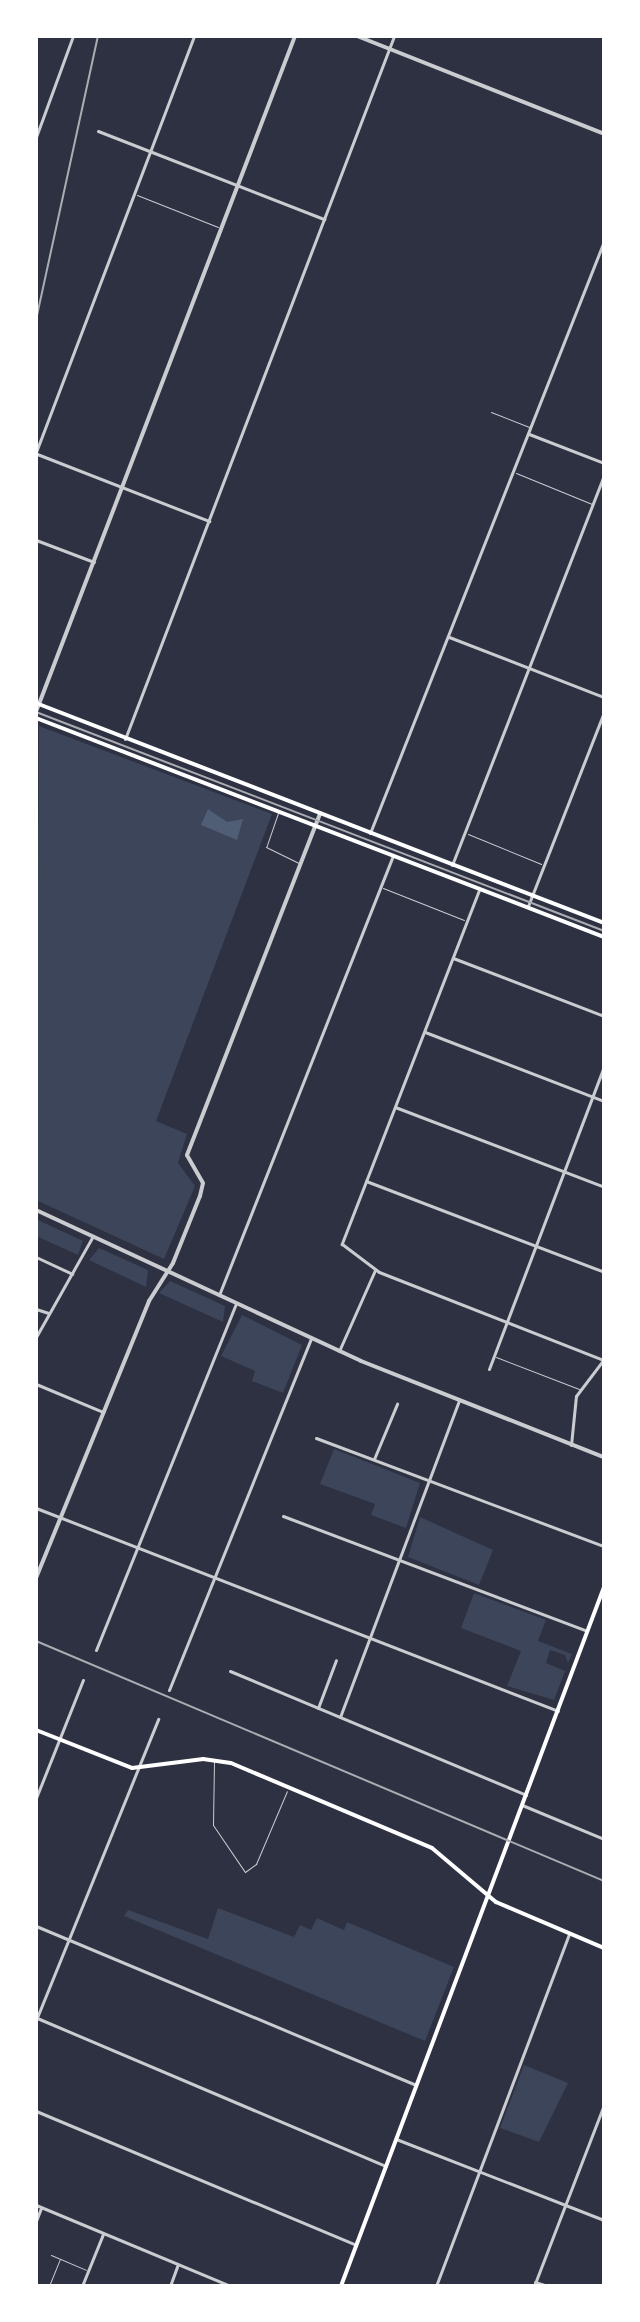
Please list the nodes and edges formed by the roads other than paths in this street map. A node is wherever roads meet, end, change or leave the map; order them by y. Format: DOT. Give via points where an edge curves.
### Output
graph roads {
  1 [pos="73,36"];
  2 [pos="194,36"];
  3 [pos="295,36"];
  4 [pos="357,36"];
  5 [pos="394,36"];
  6 [pos="388,51"];
  7 [pos="98,131"];
  8 [pos="604,134"];
  9 [pos="36,137"];
  10 [pos="151,152"];
  11 [pos="238,185"];
  12 [pos="135,194"];
  13 [pos="324,219"];
  14 [pos="221,228"];
  15 [pos="604,242"];
  16 [pos="491,412"];
  17 [pos="530,428"];
  18 [pos="528,434"];
  19 [pos="36,453"];
  20 [pos="604,463"];
  21 [pos="513,472"];
  22 [pos="604,476"];
  23 [pos="122,488"];
  24 [pos="593,504"];
  25 [pos="209,521"];
  26 [pos="36,540"];
  27 [pos="94,562"];
  28 [pos="449,637"];
  29 [pos="529,668"];
  30 [pos="604,697"];
  31 [pos="38,703"];
  32 [pos="36,711"];
  33 [pos="604,712"];
  34 [pos="36,718"];
  35 [pos="125,739"];
  36 [pos="281,811"];
  37 [pos="320,813"];
  38 [pos="316,826"];
  39 [pos="464,833"];
  40 [pos="370,834"];
  41 [pos="393,855"];
  42 [pos="301,864"];
  43 [pos="452,865"];
  44 [pos="543,865"];
  45 [pos="381,887"];
  46 [pos="480,888"];
  47 [pos="532,895"];
  48 [pos="528,907"];
  49 [pos="467,923"];
  50 [pos="604,923"];
  51 [pos="604,937"];
  52 [pos="453,958"];
  53 [pos="604,1016"];
  54 [pos="424,1032"];
  55 [pos="604,1066"];
  56 [pos="592,1097"];
  57 [pos="604,1101"];
  58 [pos="395,1107"];
  59 [pos="564,1171"];
  60 [pos="366,1181"];
  61 [pos="604,1187"];
  62 [pos="36,1210"];
  63 [pos="93,1236"];
  64 [pos="536,1246"];
  65 [pos="36,1257"];
  66 [pos="375,1269"];
  67 [pos="166,1270"];
  68 [pos="604,1272"];
  69 [pos="73,1275"];
  70 [pos="219,1295"];
  71 [pos="236,1303"];
  72 [pos="36,1309"];
  73 [pos="48,1313"];
  74 [pos="508,1320"];
  75 [pos="36,1337"];
  76 [pos="311,1338"];
  77 [pos="339,1351"];
  78 [pos="494,1356"];
  79 [pos="604,1360"];
  80 [pos="489,1369"];
  81 [pos="36,1384"];
  82 [pos="579,1389"];
  83 [pos="459,1400"];
  84 [pos="397,1404"];
  85 [pos="103,1412"];
  86 [pos="316,1438"];
  87 [pos="571,1445"];
  88 [pos="604,1457"];
  89 [pos="374,1459"];
  90 [pos="429,1480"];
  91 [pos="36,1508"];
  92 [pos="283,1516"];
  93 [pos="60,1518"];
  94 [pos="604,1546"];
  95 [pos="137,1549"];
  96 [pos="399,1559"];
  97 [pos="36,1578"];
  98 [pos="213,1579"];
  99 [pos="604,1587"];
  100 [pos="587,1631"];
  101 [pos="369,1639"];
  102 [pos="96,1650"];
  103 [pos="336,1660"];
  104 [pos="230,1671"];
  105 [pos="83,1680"];
  106 [pos="169,1690"];
  107 [pos="318,1708"];
  108 [pos="558,1711"];
  109 [pos="340,1717"];
  110 [pos="158,1719"];
  111 [pos="36,1730"];
  112 [pos="59,1739"];
  113 [pos="215,1759"];
  114 [pos="137,1769"];
  115 [pos="289,1787"];
  116 [pos="526,1795"];
  117 [pos="36,1798"];
  118 [pos="522,1805"];
  119 [pos="604,1839"];
  120 [pos="488,1895"];
  121 [pos="36,1926"];
  122 [pos="569,1933"];
  123 [pos="68,1939"];
  124 [pos="604,1948"];
  125 [pos="36,2019"];
  126 [pos="416,2085"];
  127 [pos="604,2105"];
  128 [pos="36,2111"];
  129 [pos="396,2139"];
  130 [pos="386,2166"];
  131 [pos="479,2171"];
  132 [pos="36,2205"];
  133 [pos="565,2205"];
  134 [pos="41,2208"];
  135 [pos="604,2220"];
  136 [pos="36,2221"];
  137 [pos="103,2234"];
  138 [pos="356,2245"];
  139 [pos="51,2255"];
  140 [pos="60,2259"];
  141 [pos="178,2264"];
  142 [pos="89,2271"];
  143 [pos="534,2284"];
  144 [pos="49,2286"];
  145 [pos="82,2286"];
  146 [pos="170,2286"];
  147 [pos="231,2286"];
  148 [pos="341,2286"];
  149 [pos="436,2286"];
  150 [pos="547,2286"];
  1 -- 9 [label="street"];
  2 -- 10 [label="street"];
  3 -- 11 [label="street"];
  4 -- 6 [label="street"];
  5 -- 6 [label="street"];
  6 -- 8 [label="street"];
  6 -- 13 [label="street"];
  7 -- 10 [label="street"];
  10 -- 11 [label="street"];
  10 -- 12 [label="street"];
  11 -- 13 [label="street"];
  11 -- 14 [label="street"];
  12 -- 14 [label="lane"];
  12 -- 19 [label="street"];
  13 -- 25 [label="street"];
  14 -- 23 [label="street"];
  15 -- 17 [label="street"];
  16 -- 17 [label="lane"];
  17 -- 18 [label="street"];
  18 -- 20 [label="street"];
  18 -- 21 [label="street"];
  19 -- 23 [label="street"];
  21 -- 24 [label="lane"];
  21 -- 28 [label="street"];
  22 -- 24 [label="street"];
  23 -- 25 [label="street"];
  23 -- 27 [label="street"];
  24 -- 29 [label="street"];
  25 -- 35 [label="street"];
  26 -- 27 [label="street"];
  27 -- 31 [label="street"];
  28 -- 29 [label="street"];
  28 -- 40 [label="street"];
  29 -- 30 [label="street"];
  29 -- 39 [label="street"];
  31 -- 32 [label="street"];
  31 -- 35 [label="main road"];
  33 -- 44 [label="street"];
  34 -- 36 [label="main road"];
  35 -- 37 [label="main road"];
  36 -- 38 [label="main road"];
  36 -- 42 [label="lane" via="266,847"];
  37 -- 38 [label="street"];
  37 -- 40 [label="main road"];
  38 -- 41 [label="main road"];
  38 -- 42 [label="street"];
  39 -- 43 [label="street"];
  39 -- 44 [label="lane"];
  40 -- 43 [label="main road"];
  41 -- 45 [label="street"];
  41 -- 46 [label="main road"];
  42 -- 67 [label="street" via="187,1155 203,1189"];
  43 -- 47 [label="main road"];
  44 -- 47 [label="street"];
  45 -- 49 [label="lane"];
  45 -- 70 [label="street"];
  46 -- 48 [label="main road"];
  46 -- 49 [label="street"];
  47 -- 48 [label="street"];
  47 -- 50 [label="main road"];
  48 -- 51 [label="main road"];
  49 -- 52 [label="street"];
  52 -- 53 [label="street"];
  52 -- 54 [label="street"];
  54 -- 56 [label="street"];
  54 -- 58 [label="street"];
  55 -- 56 [label="street"];
  56 -- 57 [label="street"];
  56 -- 59 [label="street"];
  58 -- 59 [label="street"];
  58 -- 60 [label="street"];
  59 -- 61 [label="street"];
  59 -- 64 [label="street"];
  60 -- 64 [label="street"];
  60 -- 66 [label="street" via="342,1244"];
  62 -- 63 [label="street"];
  63 -- 67 [label="street"];
  63 -- 69 [label="street"];
  64 -- 68 [label="street"];
  64 -- 74 [label="street"];
  65 -- 69 [label="street"];
  66 -- 74 [label="street"];
  66 -- 77 [label="street"];
  67 -- 70 [label="street"];
  67 -- 85 [label="street"];
  69 -- 73 [label="street"];
  70 -- 71 [label="street"];
  71 -- 76 [label="street"];
  71 -- 95 [label="street"];
  72 -- 73 [label="street"];
  73 -- 75 [label="street"];
  74 -- 78 [label="street"];
  74 -- 79 [label="street"];
  76 -- 77 [label="street"];
  76 -- 98 [label="street"];
  77 -- 83 [label="street"];
  78 -- 80 [label="street"];
  78 -- 82 [label="lane"];
  79 -- 82 [label="street"];
  81 -- 85 [label="street"];
  82 -- 87 [label="street"];
  83 -- 87 [label="street"];
  83 -- 90 [label="street"];
  84 -- 89 [label="street"];
  85 -- 93 [label="street"];
  86 -- 89 [label="street"];
  87 -- 88 [label="street"];
  89 -- 90 [label="street"];
  90 -- 94 [label="street"];
  90 -- 96 [label="street"];
  91 -- 93 [label="street"];
  92 -- 96 [label="street"];
  93 -- 95 [label="street"];
  93 -- 97 [label="street"];
  95 -- 98 [label="street"];
  95 -- 102 [label="street"];
  96 -- 100 [label="street"];
  96 -- 101 [label="street"];
  98 -- 101 [label="street"];
  98 -- 106 [label="street"];
  99 -- 100 [label="main road"];
  100 -- 108 [label="main road"];
  101 -- 108 [label="street"];
  101 -- 109 [label="street"];
  103 -- 107 [label="street"];
  104 -- 107 [label="street"];
  105 -- 112 [label="street"];
  107 -- 109 [label="street"];
  108 -- 116 [label="main road"];
  109 -- 116 [label="street"];
  110 -- 114 [label="street"];
  111 -- 112 [label="main road"];
  112 -- 114 [label="main road"];
  112 -- 117 [label="street"];
  113 -- 114 [label="main road"];
  113 -- 115 [label="main road"];
  113 -- 115 [label="lane" via="213,1825 245,1872 256,1864"];
  114 -- 123 [label="street"];
  115 -- 120 [label="main road" via="439,1852"];
  116 -- 118 [label="main road"];
  118 -- 119 [label="street"];
  118 -- 120 [label="main road"];
  120 -- 122 [label="main road"];
  120 -- 126 [label="main road"];
  121 -- 123 [label="street"];
  122 -- 124 [label="main road"];
  122 -- 131 [label="street"];
  123 -- 125 [label="street"];
  123 -- 126 [label="street"];
  125 -- 130 [label="street"];
  126 -- 129 [label="main road"];
  127 -- 133 [label="street"];
  128 -- 138 [label="street"];
  129 -- 130 [label="main road"];
  129 -- 131 [label="street"];
  130 -- 138 [label="main road"];
  131 -- 133 [label="street"];
  131 -- 149 [label="street"];
  132 -- 134 [label="street"];
  133 -- 135 [label="street"];
  133 -- 143 [label="street"];
  134 -- 136 [label="street"];
  134 -- 137 [label="street"];
  137 -- 141 [label="street"];
  137 -- 142 [label="street"];
  138 -- 148 [label="main road"];
  139 -- 140 [label="lane"];
  140 -- 142 [label="lane"];
  140 -- 144 [label="lane"];
  141 -- 146 [label="street"];
  141 -- 147 [label="street"];
  142 -- 145 [label="street"];
  143 -- 150 [label="street"];
}
